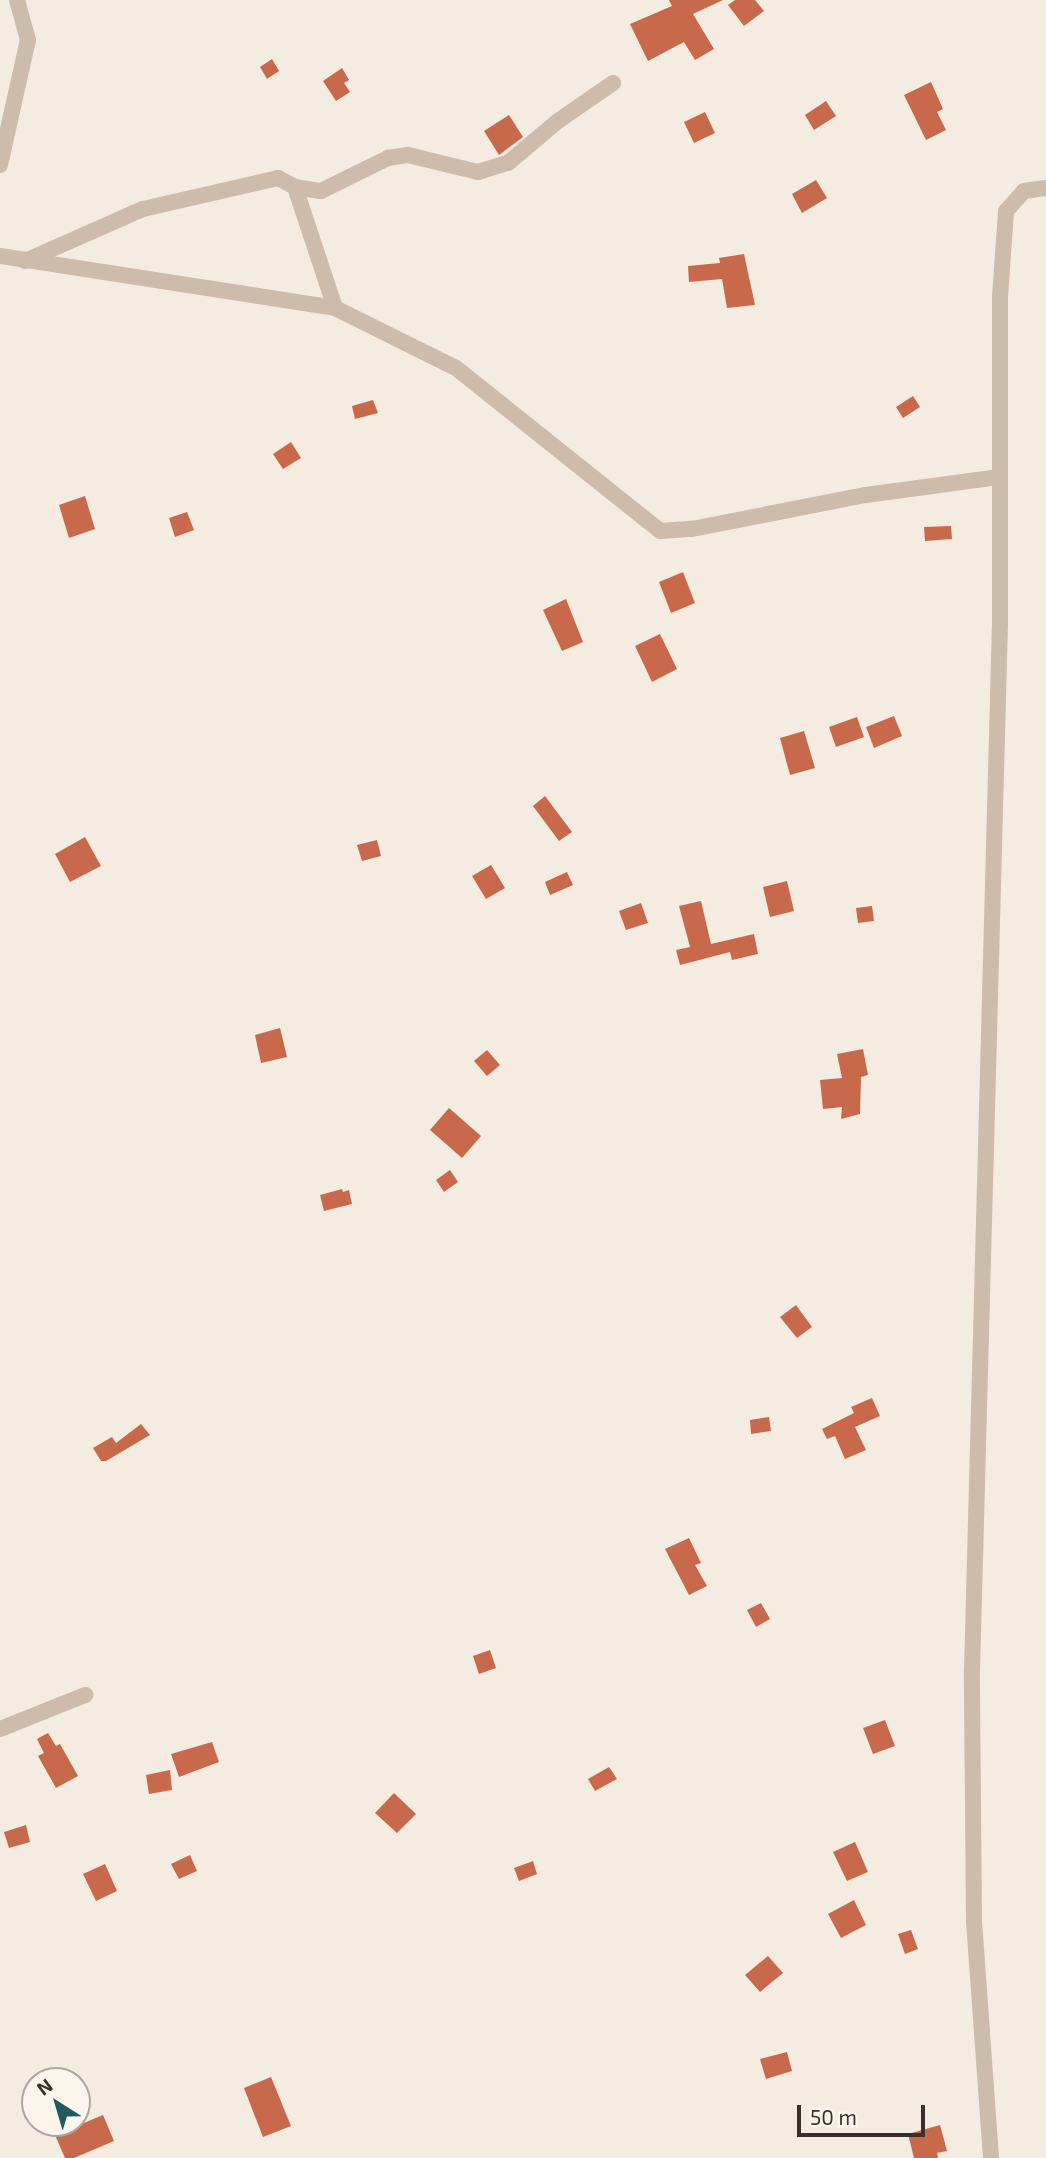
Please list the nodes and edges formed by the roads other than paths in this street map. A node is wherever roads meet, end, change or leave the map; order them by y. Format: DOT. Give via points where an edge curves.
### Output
graph roads {
  1 [pos="17,0"];
  2 [pos="613,83"];
  3 [pos="0,165"];
  4 [pos="295,187"];
  5 [pos="1046,188"];
  6 [pos="0,256"];
  7 [pos="25,261"];
  8 [pos="335,308"];
  9 [pos="1000,477"];
  10 [pos="85,1695"];
  11 [pos="0,1728"];
  12 [pos="991,2158"];
  1 -- 3 [label="street" via="28,40"];
  2 -- 4 [label="street" via="508,163 478,172 408,155 388,158 321,191"];
  4 -- 7 [label="street" via="278,178 143,209"];
  4 -- 8 [label="street"];
  5 -- 9 [label="street" via="1024,191 1006,211 1000,297"];
  6 -- 7 [label="street"];
  7 -- 8 [label="street"];
  8 -- 9 [label="street" via="456,368 660,531"];
  9 -- 12 [label="street" via="999,681 972,1671 974,1922"];
  10 -- 11 [label="street"];
}
